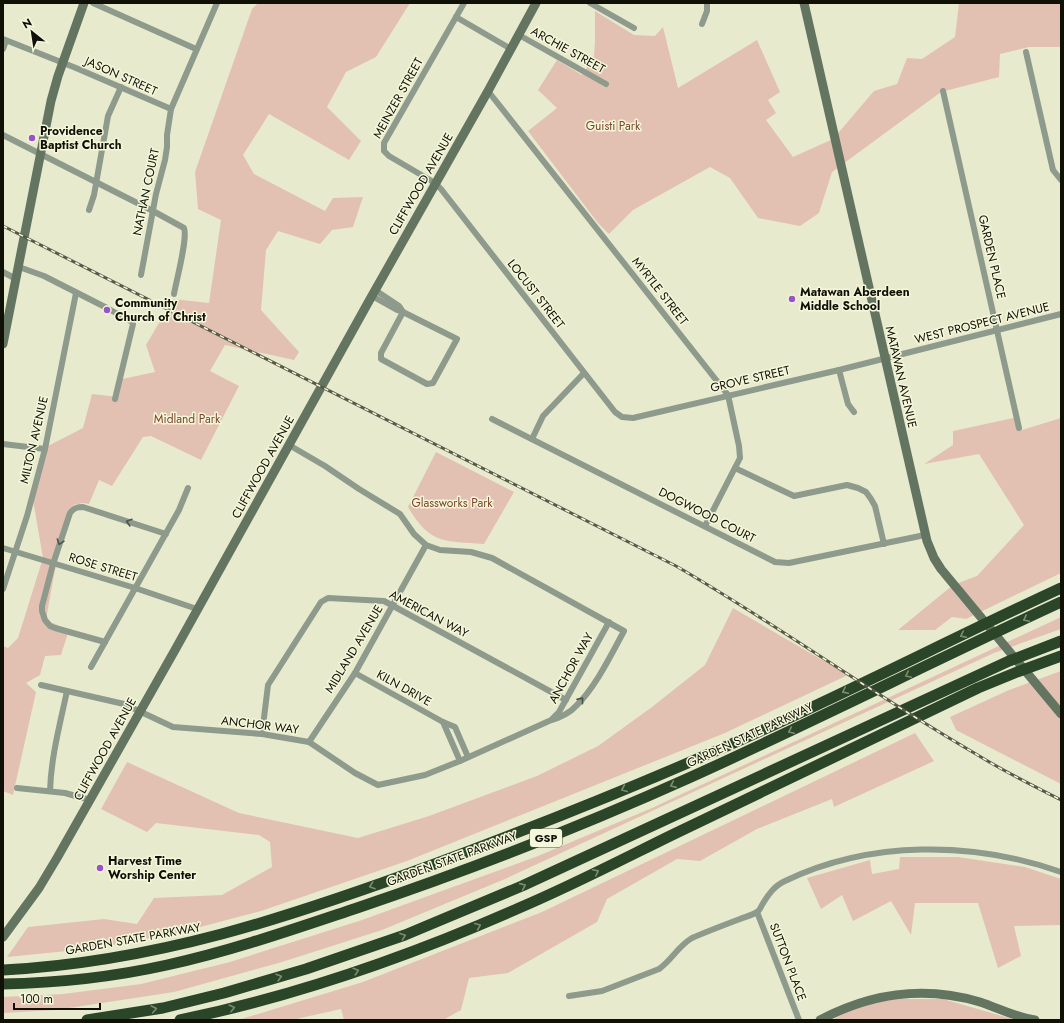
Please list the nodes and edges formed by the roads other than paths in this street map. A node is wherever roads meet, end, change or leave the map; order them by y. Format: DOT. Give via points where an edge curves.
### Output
graph roads {
  1 [pos="84,3"];
  2 [pos="93,3"];
  3 [pos="217,3"];
  4 [pos="464,3"];
  5 [pos="536,3"];
  6 [pos="590,3"];
  7 [pos="707,3"];
  8 [pos="804,3"];
  9 [pos="456,17"];
  10 [pos="702,24"];
  11 [pos="634,28"];
  12 [pos="519,35"];
  13 [pos="5,40"];
  14 [pos="3,49"];
  15 [pos="196,49"];
  16 [pos="511,49"];
  17 [pos="1026,52"];
  18 [pos="63,63"];
  19 [pos="606,84"];
  20 [pos="121,87"];
  21 [pos="488,91"];
  22 [pos="943,92"];
  23 [pos="171,109"];
  24 [pos="3,135"];
  25 [pos="40,154"];
  26 [pos="1061,180"];
  27 [pos="96,182"];
  28 [pos="436,183"];
  29 [pos="89,210"];
  30 [pos="153,211"];
  31 [pos="19,267"];
  32 [pos="3,272"];
  33 [pos="141,275"];
  34 [pos="16,279"];
  35 [pos="76,293"];
  36 [pos="374,293"];
  37 [pos="174,294"];
  38 [pos="403,312"];
  39 [pos="1061,314"];
  40 [pos="997,330"];
  41 [pos="3,344"];
  42 [pos="885,358"];
  43 [pos="839,370"];
  44 [pos="584,374"];
  45 [pos="728,395"];
  46 [pos="115,399"];
  47 [pos="854,412"];
  48 [pos="621,416"];
  49 [pos="492,419"];
  50 [pos="1019,428"];
  51 [pos="532,439"];
  52 [pos="3,444"];
  53 [pos="289,445"];
  54 [pos="45,449"];
  55 [pos="735,468"];
  56 [pos="188,488"];
  57 [pos="705,526"];
  58 [pos="166,534"];
  59 [pos="925,535"];
  60 [pos="884,544"];
  61 [pos="426,545"];
  62 [pos="3,548"];
  63 [pos="15,552"];
  64 [pos="53,564"];
  65 [pos="135,588"];
  66 [pos="1061,588"];
  67 [pos="3,590"];
  68 [pos="1061,602"];
  69 [pos="392,606"];
  70 [pos="197,609"];
  71 [pos="609,622"];
  72 [pos="1061,641"];
  73 [pos="105,642"];
  74 [pos="1061,656"];
  75 [pos="91,667"];
  76 [pos="355,673"];
  77 [pos="42,685"];
  78 [pos="67,691"];
  79 [pos="566,700"];
  80 [pos="140,711"];
  81 [pos="1061,714"];
  82 [pos="550,721"];
  83 [pos="443,722"];
  84 [pos="262,734"];
  85 [pos="309,742"];
  86 [pos="468,757"];
  87 [pos="460,761"];
  88 [pos="17,788"];
  89 [pos="50,791"];
  90 [pos="90,800"];
  91 [pos="1061,872"];
  92 [pos="757,912"];
  93 [pos="3,921"];
  94 [pos="11,926"];
  95 [pos="3,937"];
  96 [pos="3,970"];
  97 [pos="3,984"];
  98 [pos="569,996"];
  99 [pos="87,1020"];
  100 [pos="180,1020"];
  101 [pos="799,1020"];
  102 [pos="820,1020"];
  103 [pos="1035,1020"];
  1 -- 18 [label="street"];
  2 -- 15 [label="street"];
  3 -- 15 [label="street, NATHAN COURT"];
  4 -- 9 [label="street, MEINZER STREET"];
  5 -- 12 [label="street, CLIFFWOOD AVENUE"];
  6 -- 11 [label="street"];
  7 -- 10 [label="street"];
  8 -- 42 [label="street, MATAWAN AVENUE"];
  9 -- 16 [label="street"];
  9 -- 28 [label="street, MEINZER STREET" via="383,146 389,156"];
  12 -- 16 [label="street, CLIFFWOOD AVENUE"];
  12 -- 19 [label="street, ARCHIE STREET"];
  13 -- 14 [label="street"];
  13 -- 18 [label="street, JASON STREET"];
  15 -- 23 [label="street, NATHAN COURT"];
  16 -- 21 [label="street, CLIFFWOOD AVENUE"];
  17 -- 26 [label="street" via="1053,170"];
  18 -- 20 [label="street, JASON STREET"];
  18 -- 25 [label="street" via="51,101"];
  20 -- 23 [label="street, JASON STREET"];
  20 -- 27 [label="street" via="108,116"];
  21 -- 28 [label="street, CLIFFWOOD AVENUE"];
  21 -- 45 [label="street, MYRTLE STREET"];
  22 -- 40 [label="street, GARDEN PLACE"];
  23 -- 30 [label="street, NATHAN COURT" via="165,160"];
  24 -- 25 [label="street"];
  25 -- 27 [label="street"];
  25 -- 31 [label="street"];
  27 -- 29 [label="street"];
  27 -- 30 [label="street"];
  28 -- 36 [label="street, CLIFFWOOD AVENUE"];
  28 -- 44 [label="street, LOCUST STREET"];
  30 -- 33 [label="street, NATHAN COURT"];
  30 -- 37 [label="street" via="185,230"];
  31 -- 34 [label="street"];
  31 -- 35 [label="street" via="44,276"];
  32 -- 34 [label="street"];
  34 -- 41 [label="street"];
  35 -- 46 [label="street" via="108,308 133,324"];
  35 -- 54 [label="street, MILTON AVENUE"];
  36 -- 38 [label="street"];
  36 -- 53 [label="street, CLIFFWOOD AVENUE"];
  38 -- 38 [label="street" via="457,338 433,383 427,384 381,359 380,353"];
  39 -- 40 [label="street, WEST PROSPECT AVENUE"];
  40 -- 42 [label="street, WEST PROSPECT AVENUE"];
  40 -- 50 [label="street, GARDEN PLACE"];
  42 -- 43 [label="street, GROVE STREET"];
  42 -- 59 [label="street, MATAWAN AVENUE"];
  43 -- 45 [label="street, GROVE STREET"];
  43 -- 47 [label="street" via="848,404"];
  44 -- 48 [label="street, LOCUST STREET"];
  44 -- 51 [label="street" via="543,416"];
  45 -- 48 [label="street, GROVE STREET" via="632,418"];
  45 -- 55 [label="street, MYRTLE STREET" via="739,446 740,458"];
  49 -- 51 [label="street, DOGWOOD COURT"];
  51 -- 57 [label="street, DOGWOOD COURT"];
  52 -- 54 [label="street"];
  53 -- 61 [label="street" via="391,507"];
  53 -- 70 [label="street, CLIFFWOOD AVENUE"];
  54 -- 63 [label="street, MILTON AVENUE"];
  55 -- 57 [label="street, MYRTLE STREET"];
  55 -- 60 [label="street" via="794,496 847,485 866,492 875,506"];
  56 -- 58 [label="street"];
  57 -- 60 [label="street, DOGWOOD COURT" via="775,562 789,563"];
  58 -- 64 [label="street, one-way" via="77,507 67,520"];
  58 -- 65 [label="street"];
  59 -- 60 [label="street, DOGWOOD COURT"];
  59 -- 81 [label="street, MATAWAN AVENUE" via="934,558"];
  61 -- 69 [label="street, MIDLAND AVENUE"];
  61 -- 71 [label="street" via="440,550 471,552 492,558"];
  62 -- 63 [label="street, ROSE STREET"];
  63 -- 64 [label="street, ROSE STREET"];
  63 -- 67 [label="street, MILTON AVENUE"];
  64 -- 65 [label="street, ROSE STREET"];
  64 -- 73 [label="street" via="42,606 45,620 55,628"];
  65 -- 70 [label="street, ROSE STREET"];
  65 -- 73 [label="street"];
  66 -- 96 [label="highway, GARDEN STATE PARKWAY / GSP, one-way" via="728,745 529,828 394,878 272,920 191,943 94,961"];
  68 -- 97 [label="highway, GARDEN STATE PARKWAY / GSP, one-way" via="661,790 545,838 418,886 293,929 182,961 102,976"];
  69 -- 76 [label="street, MIDLAND AVENUE"];
  69 -- 79 [label="street, AMERICAN WAY"];
  69 -- 84 [label="street, AMERICAN WAY" via="384,601 369,599 328,598 321,602 268,685"];
  70 -- 80 [label="street, CLIFFWOOD AVENUE"];
  71 -- 79 [label="street, ANCHOR WAY"];
  82 -- 71 [label="street, ANCHOR WAY, one-way" via="562,717 576,707 591,688 624,631"];
  99 -- 72 [label="highway, one-way" via="163,1008 231,991 306,969 405,935 522,886 1008,661"];
  73 -- 75 [label="street"];
  100 -- 74 [label="highway, one-way" via="303,988 402,955 483,924 978,688"];
  76 -- 83 [label="street, KILN DRIVE"];
  76 -- 85 [label="street, MIDLAND AVENUE"];
  77 -- 78 [label="street, ANCHOR WAY"];
  78 -- 80 [label="street, ANCHOR WAY" via="120,703"];
  78 -- 89 [label="street"];
  79 -- 82 [label="street, ANCHOR WAY"];
  80 -- 84 [label="street, ANCHOR WAY" via="173,727"];
  80 -- 90 [label="street, CLIFFWOOD AVENUE"];
  82 -- 86 [label="street, ANCHOR WAY"];
  83 -- 86 [label="street, KILN DRIVE" via="455,727"];
  83 -- 87 [label="street"];
  84 -- 85 [label="street, ANCHOR WAY"];
  85 -- 87 [label="street, ANCHOR WAY" via="378,785 425,775"];
  86 -- 87 [label="street, ANCHOR WAY"];
  88 -- 89 [label="street"];
  89 -- 90 [label="street"];
  90 -- 94 [label="street, CLIFFWOOD AVENUE" via="48,874"];
  91 -- 92 [label="street" via="1011,857 968,851 925,849 876,854 833,863 784,881 774,888"];
  92 -- 98 [label="street" via="684,942 667,964 659,969 602,991"];
  92 -- 101 [label="street, SUTTON PLACE"];
  93 -- 94 [label="street"];
  94 -- 95 [label="street, CLIFFWOOD AVENUE"];
  102 -- 103 [label="street" via="878,997 922,993 964,998"];
}
